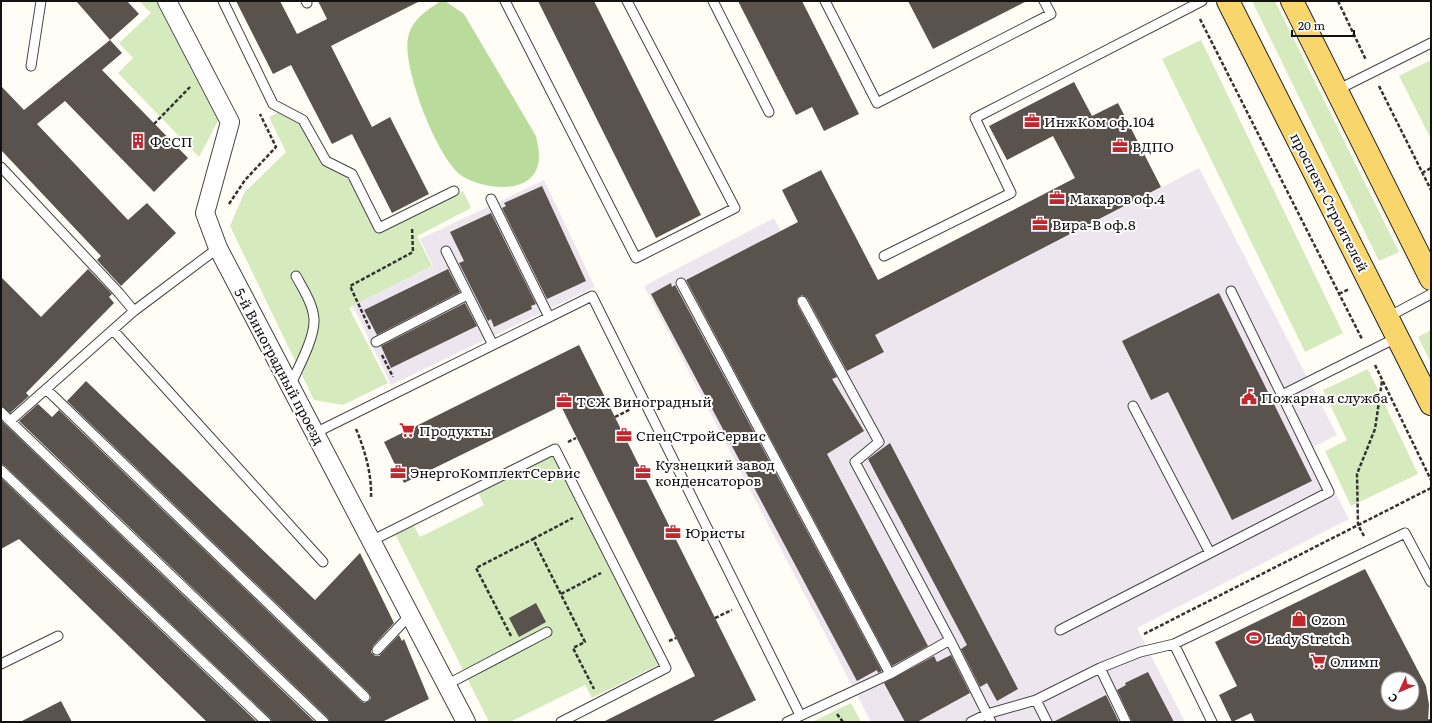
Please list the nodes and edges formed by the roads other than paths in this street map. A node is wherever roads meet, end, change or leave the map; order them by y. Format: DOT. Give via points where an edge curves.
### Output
graph roads {
  1 [pos="41,1"];
  2 [pos="167,1"];
  3 [pos="223,1"];
  4 [pos="505,1"];
  5 [pos="627,1"];
  6 [pos="713,1"];
  7 [pos="825,1"];
  8 [pos="1044,1"];
  9 [pos="1202,1"];
  10 [pos="1228,1"];
  11 [pos="1292,1"];
  12 [pos="1431,43"];
  13 [pos="31,66"];
  14 [pos="1337,90"];
  15 [pos="769,112"];
  16 [pos="1,167"];
  17 [pos="454,191"];
  18 [pos="491,199"];
  19 [pos="218,248"];
  20 [pos="446,251"];
  21 [pos="884,256"];
  22 [pos="296,276"];
  23 [pos="1431,279"];
  24 [pos="681,283"];
  25 [pos="1231,291"];
  26 [pos="1431,294"];
  27 [pos="467,295"];
  28 [pos="802,301"];
  29 [pos="134,311"];
  30 [pos="549,317"];
  31 [pos="1388,317"];
  32 [pos="113,330"];
  33 [pos="1398,338"];
  34 [pos="376,342"];
  35 [pos="493,345"];
  36 [pos="290,386"];
  37 [pos="46,389"];
  38 [pos="1282,395"];
  39 [pos="1431,404"];
  40 [pos="1133,406"];
  41 [pos="1,412"];
  42 [pos="10,421"];
  43 [pos="315,432"];
  44 [pos="1,470"];
  45 [pos="371,541"];
  46 [pos="1210,553"];
  47 [pos="322,562"];
  48 [pos="1431,582"];
  49 [pos="410,615"];
  50 [pos="1060,630"];
  51 [pos="547,632"];
  52 [pos="58,636"];
  53 [pos="950,640"];
  54 [pos="1174,644"];
  55 [pos="377,650"];
  56 [pos="1,664"];
  57 [pos="1100,668"];
  58 [pos="890,674"];
  59 [pos="446,685"];
  60 [pos="366,697"];
  61 [pos="1036,700"];
  62 [pos="800,715"];
  63 [pos="989,718"];
  64 [pos="266,722"];
  65 [pos="324,722"];
  66 [pos="466,722"];
  67 [pos="561,722"];
  68 [pos="787,722"];
  69 [pos="972,722"];
  70 [pos="1047,722"];
  71 [pos="1126,722"];
  72 [pos="1212,722"];
  1 -- 13 [label="lane"];
  2 -- 19 [label="street, 5-й Виноградный проезд" via="230,122 205,213"];
  3 -- 17 [label="lane" via="273,104 303,120 326,161 352,174 379,228"];
  4 -- 5 [label="lane" via="636,258 735,208"];
  6 -- 15 [label="lane"];
  7 -- 8 [label="lane" via="877,103 1051,14"];
  9 -- 21 [label="lane" via="975,118 1011,193"];
  10 -- 31 [label="main road, проспект Строителей"];
  11 -- 14 [label="main road"];
  12 -- 14 [label="lane"];
  14 -- 23 [label="main road"];
  16 -- 29 [label="lane"];
  18 -- 30 [label="lane"];
  19 -- 29 [label="lane"];
  19 -- 36 [label="street, 5-й Виноградный проезд"];
  20 -- 27 [label="lane"];
  22 -- 36 [label="lane" via="310,303 314,320 308,346"];
  24 -- 58 [label="lane"];
  25 -- 38 [label="lane"];
  26 -- 31 [label="lane"];
  27 -- 34 [label="lane"];
  27 -- 35 [label="lane"];
  28 -- 53 [label="lane" via="879,442 855,462"];
  29 -- 32 [label="lane"];
  30 -- 35 [label="lane"];
  30 -- 62 [label="lane" via="592,296"];
  31 -- 33 [label="main road, проспект Строителей"];
  32 -- 37 [label="lane"];
  32 -- 47 [label="lane"];
  33 -- 38 [label="lane"];
  33 -- 39 [label="main road, проспект Строителей"];
  35 -- 43 [label="lane"];
  36 -- 43 [label="street, 5-й Виноградный проезд"];
  37 -- 42 [label="lane"];
  37 -- 60 [label="lane"];
  38 -- 46 [label="lane" via="1329,492"];
  40 -- 46 [label="lane"];
  41 -- 42 [label="lane"];
  42 -- 65 [label="lane"];
  43 -- 45 [label="street, 5-й Виноградный проезд"];
  44 -- 64 [label="lane"];
  45 -- 49 [label="street, 5-й Виноградный проезд"];
  45 -- 67 [label="lane" via="555,449 666,668"];
  46 -- 50 [label="lane"];
  48 -- 54 [label="lane" via="1405,533"];
  49 -- 55 [label="lane"];
  49 -- 59 [label="street, 5-й Виноградный проезд"];
  51 -- 59 [label="lane"];
  52 -- 56 [label="lane"];
  53 -- 58 [label="lane"];
  53 -- 63 [label="lane"];
  54 -- 57 [label="lane" via="1140,652"];
  54 -- 72 [label="lane"];
  57 -- 61 [label="lane"];
  57 -- 71 [label="lane"];
  58 -- 62 [label="lane"];
  59 -- 66 [label="street, 5-й Виноградный проезд"];
  61 -- 63 [label="lane"];
  61 -- 70 [label="lane"];
  62 -- 68 [label="lane"];
  63 -- 69 [label="lane"];
}
